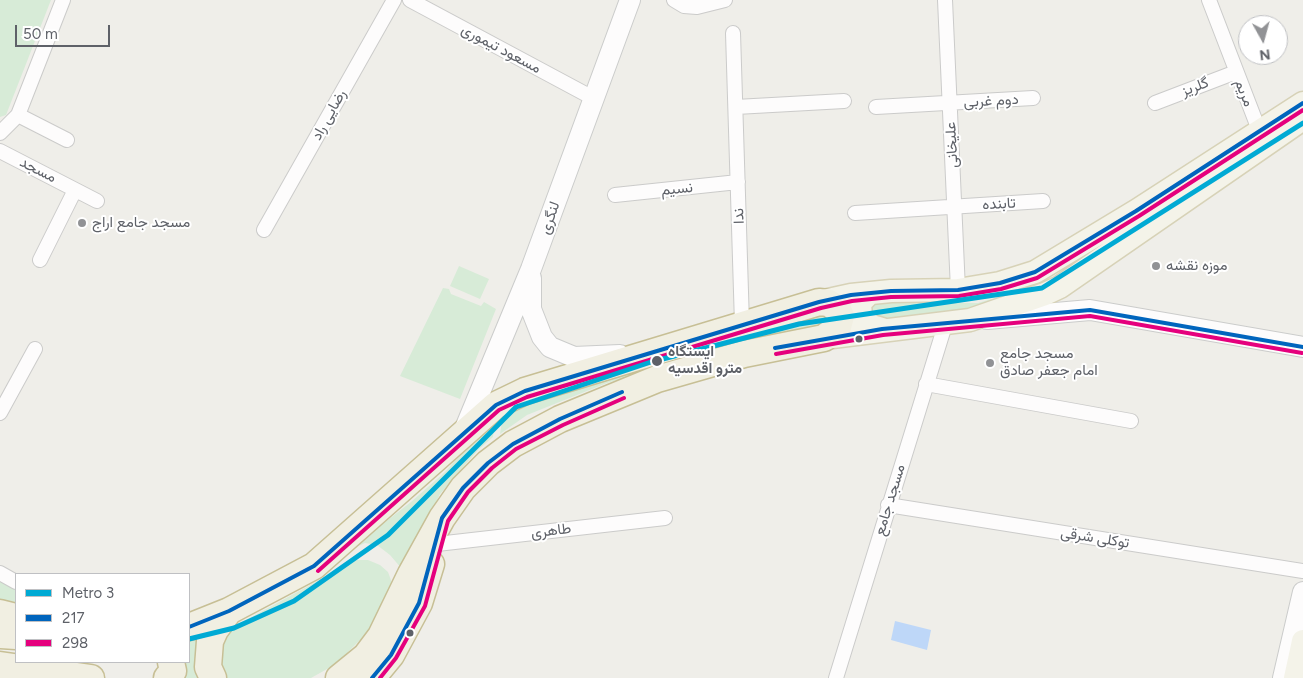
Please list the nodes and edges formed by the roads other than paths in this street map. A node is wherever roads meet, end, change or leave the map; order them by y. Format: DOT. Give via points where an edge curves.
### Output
graph roads {
  1 [pos="63,0"];
  2 [pos="394,0"];
  3 [pos="410,0"];
  4 [pos="630,0"];
  5 [pos="674,0"];
  6 [pos="725,0"];
  7 [pos="945,0"];
  8 [pos="1209,0"];
  9 [pos="733,33"];
  10 [pos="1236,72"];
  11 [pos="593,98"];
  12 [pos="1033,98"];
  13 [pos="844,101"];
  14 [pos="950,103"];
  15 [pos="1155,103"];
  16 [pos="1303,103"];
  17 [pos="736,107"];
  18 [pos="876,107"];
  19 [pos="18,115"];
  20 [pos="1303,118"];
  21 [pos="1259,130"];
  22 [pos="0,133"];
  23 [pos="67,140"];
  24 [pos="0,151"];
  25 [pos="738,182"];
  26 [pos="75,190"];
  27 [pos="615,196"];
  28 [pos="97,201"];
  29 [pos="1043,201"];
  30 [pos="954,206"];
  31 [pos="855,213"];
  32 [pos="264,230"];
  33 [pos="40,260"];
  34 [pos="531,269"];
  35 [pos="958,290"];
  36 [pos="870,293"];
  37 [pos="819,302"];
  38 [pos="970,320"];
  39 [pos="946,322"];
  40 [pos="742,324"];
  41 [pos="882,329"];
  42 [pos="824,338"];
  43 [pos="1303,347"];
  44 [pos="35,349"];
  45 [pos="639,355"];
  46 [pos="926,384"];
  47 [pos="0,413"];
  48 [pos="1131,421"];
  49 [pos="463,433"];
  50 [pos="888,504"];
  51 [pos="442,518"];
  52 [pos="665,518"];
  53 [pos="437,544"];
  54 [pos="1303,570"];
  55 [pos="0,573"];
  56 [pos="15,581"];
  57 [pos="1303,592"];
  58 [pos="229,611"];
  59 [pos="0,613"];
  60 [pos="15,617"];
  61 [pos="190,627"];
  62 [pos="0,635"];
  63 [pos="15,636"];
  64 [pos="1303,641"];
  65 [pos="170,663"];
  66 [pos="0,666"];
  67 [pos="382,673"];
  68 [pos="91,678"];
  69 [pos="167,678"];
  70 [pos="213,678"];
  71 [pos="338,678"];
  72 [pos="836,678"];
  73 [pos="1283,678"];
  74 [pos="1294,678"];
  1 -- 19 [label="street"];
  2 -- 32 [label="street, رضایی راد"];
  3 -- 11 [label="street, مسعود تیموری"];
  4 -- 11 [label="main road, لنگری"];
  5 -- 6 [label="street" via="684,6 697,7"];
  7 -- 14 [label="street, علیخانی"];
  8 -- 10 [label="street, مریم"];
  9 -- 17 [label="street, ندا"];
  10 -- 15 [label="street, گلریز"];
  10 -- 21 [label="street, مریم"];
  11 -- 34 [label="main road, لنگری"];
  12 -- 14 [label="street, دوم غربی"];
  13 -- 17 [label="street"];
  14 -- 18 [label="street, دوم غربی"];
  14 -- 30 [label="street, علیخانی"];
  16 -- 21 [label="main road"];
  17 -- 25 [label="street, ندا"];
  19 -- 22 [label="street"];
  19 -- 23 [label="street"];
  20 -- 38 [label="main road" via="1060,287 1024,303"];
  21 -- 35 [label="main road" via="1051,264 1000,283"];
  24 -- 26 [label="street, مسجد"];
  25 -- 27 [label="street, نسیم"];
  25 -- 40 [label="street, ندا"];
  26 -- 28 [label="street, مسجد"];
  26 -- 33 [label="street, مسجد"];
  29 -- 30 [label="street, تابنده"];
  30 -- 31 [label="street, تابنده"];
  30 -- 35 [label="street, علیخانی"];
  34 -- 45 [label="main road" via="531,309 542,337 550,347 574,357"];
  34 -- 49 [label="main road, لنگری"];
  35 -- 36 [label="main road"];
  36 -- 37 [label="main road"];
  36 -- 41 [label="main road" via="860,303 861,318"];
  37 -- 40 [label="highway"];
  37 -- 42 [label="highway" via="834,306 841,316 835,332"];
  38 -- 39 [label="main road"];
  38 -- 43 [label="main road" via="1090,310"];
  39 -- 41 [label="main road"];
  39 -- 46 [label="street, مسجد جامع"];
  40 -- 45 [label="highway"];
  41 -- 42 [label="main road"];
  42 -- 51 [label="highway" via="744,354 657,380 560,418 513,444 488,463"];
  44 -- 47 [label="street"];
  45 -- 49 [label="highway" via="526,391 496,406"];
  46 -- 48 [label="street"];
  46 -- 50 [label="street, مسجد جامع"];
  49 -- 58 [label="highway" via="441,456 314,566"];
  50 -- 54 [label="street, توکلی شرقی"];
  50 -- 72 [label="street, مسجد جامع"];
  51 -- 53 [label="highway"];
  51 -- 71 [label="highway" via="381,636 366,656"];
  52 -- 53 [label="street, طاهری"];
  53 -- 67 [label="highway" via="419,603"];
  55 -- 56 [label="street"];
  57 -- 73 [label="main road"];
  58 -- 61 [label="highway"];
  58 -- 70 [label="highway" via="214,630 210,641 208,667"];
  59 -- 60 [label="highway"];
  62 -- 63 [label="highway"];
  64 -- 74 [label="main road"];
  65 -- 69 [label="highway" via="173,671"];
  66 -- 68 [label="highway"];
}
